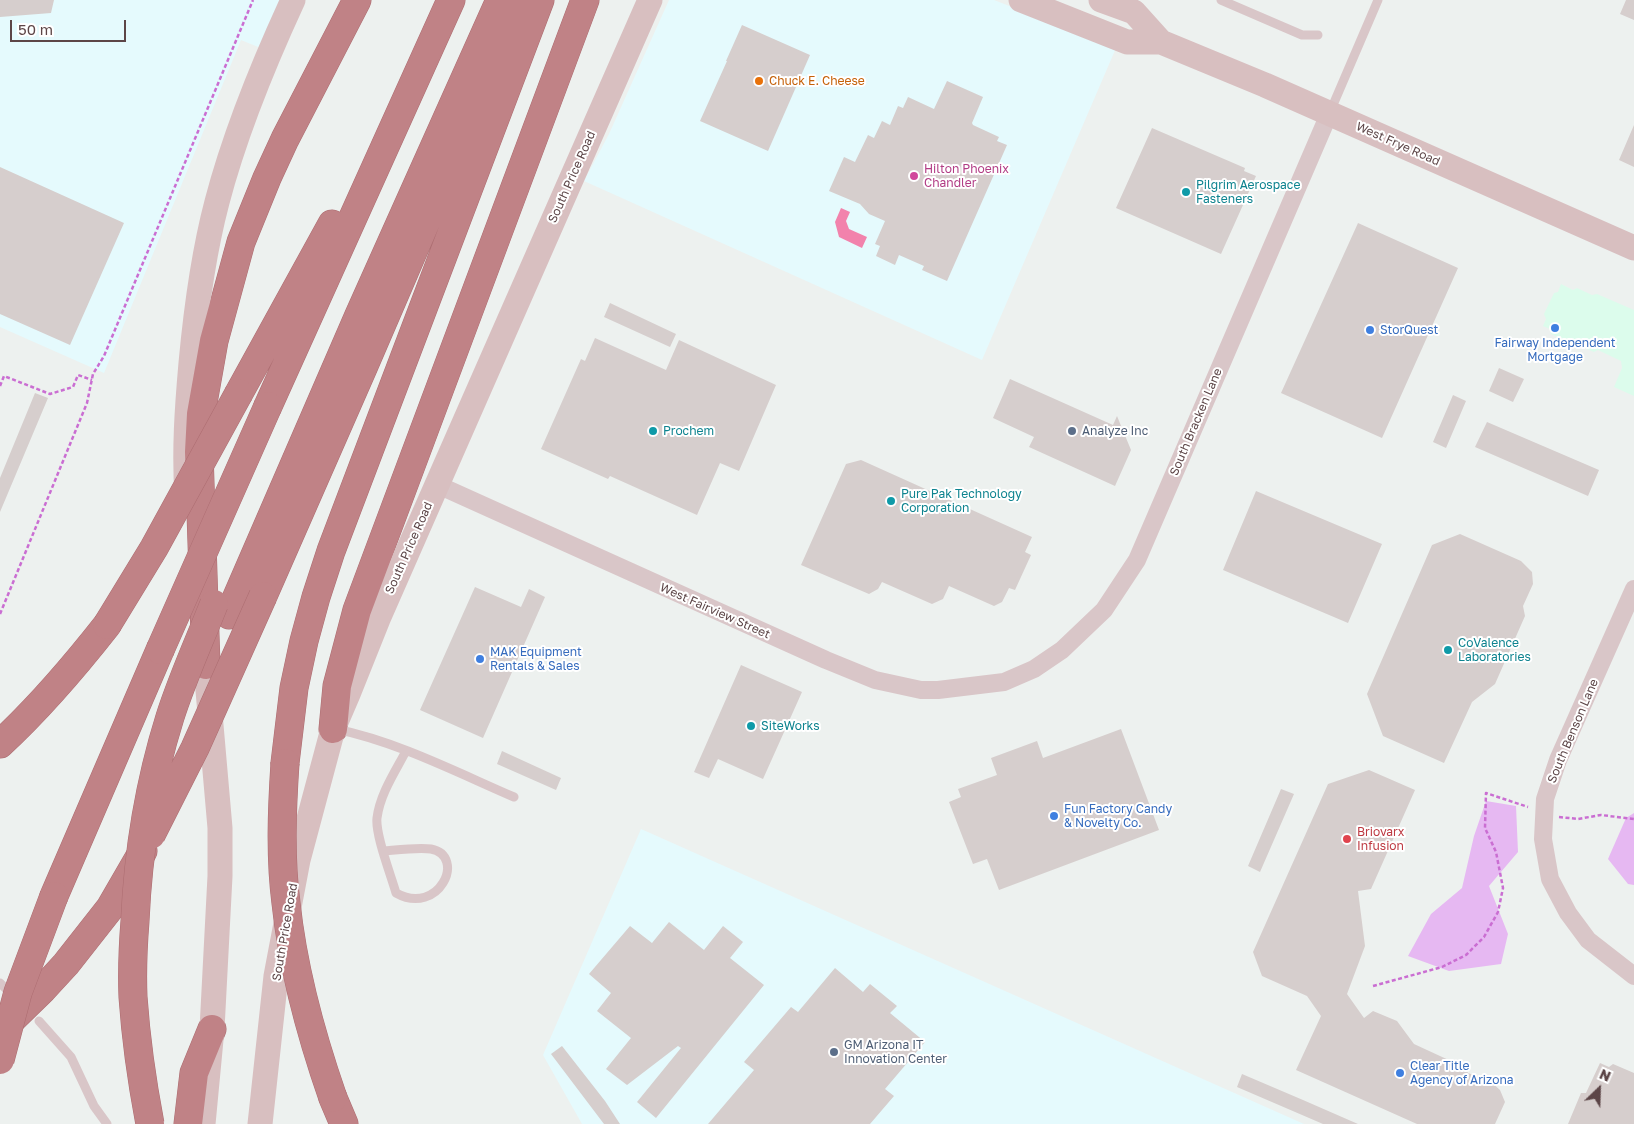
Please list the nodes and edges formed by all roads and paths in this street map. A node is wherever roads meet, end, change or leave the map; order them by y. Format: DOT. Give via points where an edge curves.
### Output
graph roads {
  1 [pos="253,0"];
  2 [pos="293,0"];
  3 [pos="358,0"];
  4 [pos="451,0"];
  5 [pos="479,0"];
  6 [pos="500,0"];
  7 [pos="521,0"];
  8 [pos="540,0"];
  9 [pos="586,0"];
  10 [pos="650,0"];
  11 [pos="1020,0"];
  12 [pos="1101,0"];
  13 [pos="1221,0"];
  14 [pos="1378,0"];
  15 [pos="1318,35"];
  16 [pos="1162,42"];
  17 [pos="424,58"];
  18 [pos="1329,114"];
  19 [pos="1634,248"];
  20 [pos="92,380"];
  21 [pos="0,386"];
  22 [pos="438,485"];
  23 [pos="1634,589"];
  24 [pos="221,610"];
  25 [pos="0,614"];
  26 [pos="206,665"];
  27 [pos="1004,682"];
  28 [pos="333,729"];
  29 [pos="0,744"];
  30 [pos="406,751"];
  31 [pos="514,797"];
  32 [pos="1544,814"];
  33 [pos="1634,819"];
  34 [pos="384,850"];
  35 [pos="1634,976"];
  36 [pos="0,983"];
  37 [pos="1373,986"];
  38 [pos="11,994"];
  39 [pos="39,1021"];
  40 [pos="212,1029"];
  41 [pos="0,1031"];
  42 [pos="0,1060"];
  43 [pos="106,1124"];
  44 [pos="150,1124"];
  45 [pos="166,1124"];
  46 [pos="188,1124"];
  47 [pos="203,1124"];
  48 [pos="260,1124"];
  49 [pos="344,1124"];
  1 -- 20 [label="path"];
  2 -- 26 [label="main road" via="254,92 217,200 196,304 185,463"];
  3 -- 26 [label="highway" via="263,186 241,242 214,340 201,414 199,452"];
  4 -- 17 [label="highway"];
  5 -- 24 [label="highway"];
  6 -- 24 [label="highway"];
  7 -- 41 [label="highway, bridge" via="263,596 195,748 146,845 110,908 60,970"];
  8 -- 49 [label="highway, bridge" via="331,551 294,688 282,823 286,903 302,996 323,1071"];
  9 -- 28 [label="highway" via="357,610 337,686"];
  10 -- 22 [label="main road, South Price Road"];
  11 -- 16 [label="main road, West Frye Road" via="1127,42"];
  12 -- 16 [label="main road, West Frye Road" via="1134,12"];
  13 -- 15 [label="lane" via="1302,35"];
  14 -- 18 [label="lane"];
  16 -- 18 [label="main road, West Frye Road"];
  17 -- 29 [label="highway, bridge" via="154,548 107,625 68,673"];
  17 -- 42 [label="highway, bridge" via="54,896 16,998"];
  18 -- 19 [label="main road, West Frye Road"];
  18 -- 27 [label="street, South Bracken Lane" via="1137,560 1104,610 1062,650"];
  20 -- 21 [label="path" via="78,375 73,387 50,394 4,376"];
  20 -- 25 [label="path" via="87,403"];
  22 -- 27 [label="street, West Fairview Street" via="875,680 921,690"];
  22 -- 28 [label="main road, South Price Road"];
  23 -- 32 [label="street, South Benson Lane" via="1558,760 1545,799"];
  24 -- 44 [label="highway, bridge" via="170,716 142,838 136,888 133,995 139,1064"];
  24 -- 45 [label="highway, bridge" via="168,784 155,854 148,994 153,1049"];
  26 -- 40 [label="main road" via="220,828"];
  28 -- 30 [label="lane" via="364,735"];
  28 -- 48 [label="main road, South Price Road" via="298,860 278,966"];
  30 -- 31 [label="lane"];
  30 -- 34 [label="lane" via="383,797 377,819"];
  32 -- 33 [label="path" via="1572,819 1601,815"];
  32 -- 35 [label="street, South Benson Lane" via="1543,839 1550,879 1568,912 1588,940"];
  32 -- 37 [label="path" via="1486,793 1485,828 1496,852 1503,888 1498,912 1484,937 1466,955 1442,967"];
  34 -- 34 [label="lane" via="396,893 418,900 442,886 448,864 441,854 431,849"];
  36 -- 38 [label="lane"];
  39 -- 43 [label="lane" via="71,1057"];
  40 -- 46 [label="highway" via="194,1073"];
  40 -- 47 [label="main road"];
}
